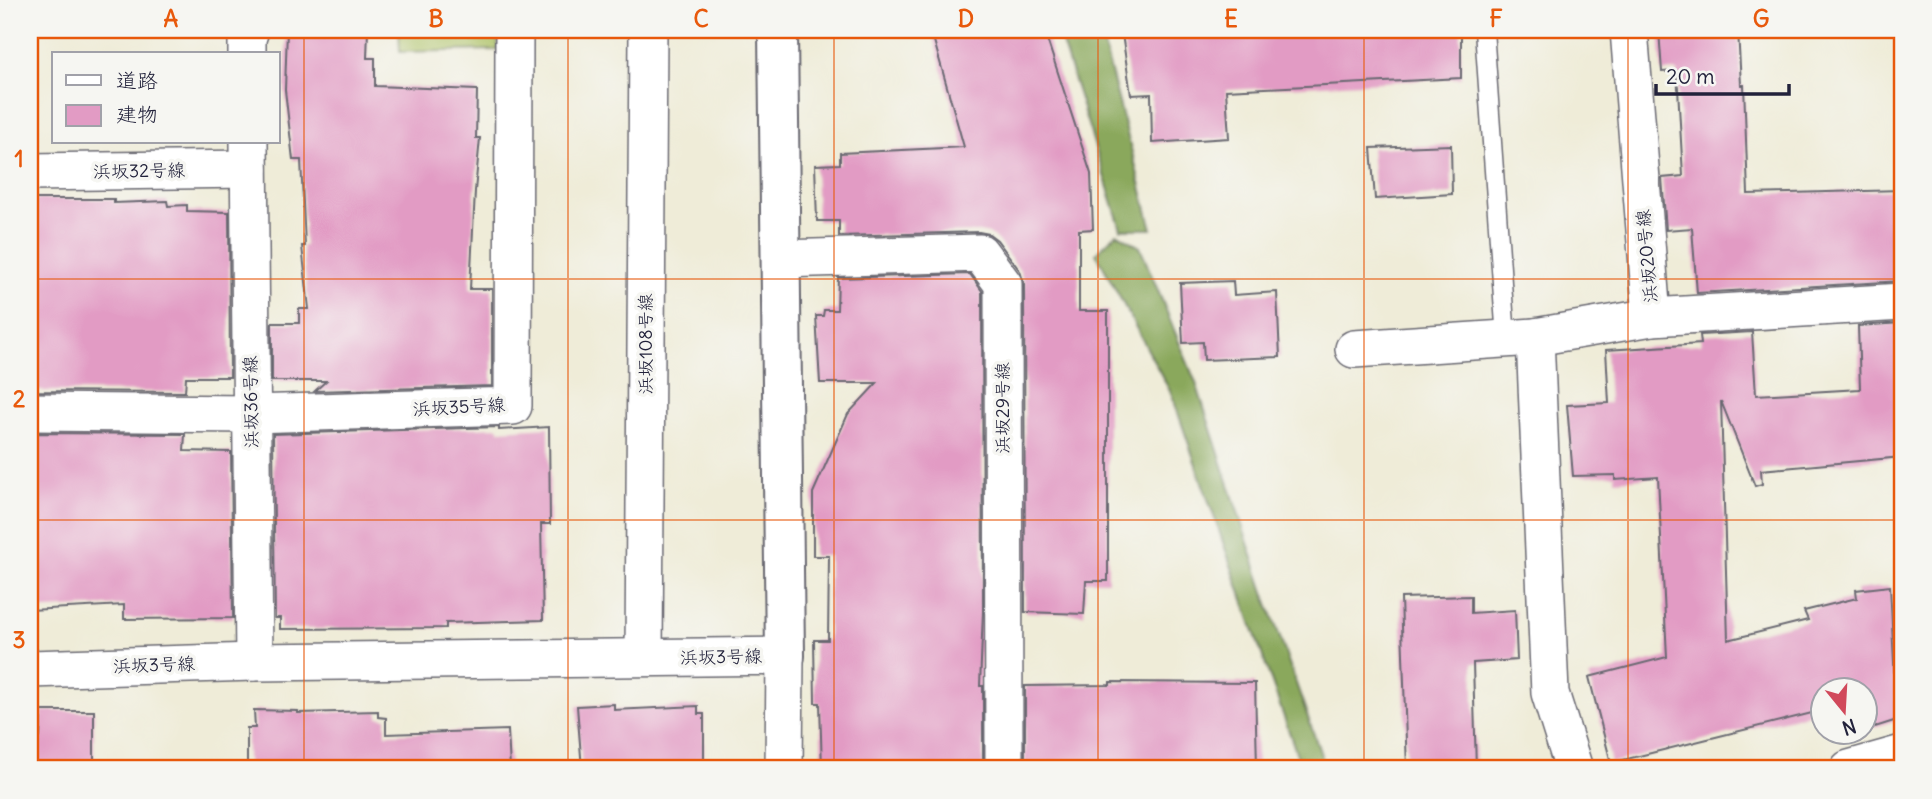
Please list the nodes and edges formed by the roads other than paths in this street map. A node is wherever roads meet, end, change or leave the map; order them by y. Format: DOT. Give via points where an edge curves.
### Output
graph roads {
  1 [pos="250,30"];
  2 [pos="514,30"];
  3 [pos="648,30"];
  4 [pos="778,30"];
  5 [pos="1484,30"];
  6 [pos="1629,30"];
  7 [pos="247,52"];
  8 [pos="249,155"];
  9 [pos="30,172"];
  10 [pos="781,259"];
  11 [pos="1902,302"];
  12 [pos="1652,317"];
  13 [pos="1520,338"];
  14 [pos="1354,349"];
  15 [pos="30,412"];
  16 [pos="251,414"];
  17 [pos="785,656"];
  18 [pos="644,657"];
  19 [pos="254,662"];
  20 [pos="30,669"];
  21 [pos="1902,754"];
  22 [pos="784,769"];
  23 [pos="1004,769"];
  24 [pos="1574,769"];
  25 [pos="1849,769"];
  1 -- 7 [label="street"];
  2 -- 16 [label="street, 浜坂35号線" via="513,406"];
  3 -- 18 [label="street, 浜坂108号線"];
  4 -- 10 [label="street, 浜坂3号線"];
  5 -- 13 [label="lane"];
  6 -- 12 [label="street, 浜坂20号線"];
  8 -- 9 [label="street, 浜坂32号線"];
  8 -- 16 [label="street, 浜坂36号線"];
  10 -- 17 [label="street, 浜坂3号線"];
  10 -- 23 [label="street, 浜坂29号線" via="980,253 1003,284"];
  11 -- 12 [label="street, 浜坂20号線"];
  12 -- 13 [label="street"];
  13 -- 14 [label="street"];
  13 -- 24 [label="street" via="1550,693"];
  15 -- 16 [label="street, 浜坂35号線"];
  16 -- 19 [label="street, 浜坂36号線"];
  17 -- 18 [label="street, 浜坂3号線"];
  17 -- 22 [label="street"];
  18 -- 19 [label="street, 浜坂3号線"];
  19 -- 20 [label="street, 浜坂3号線"];
  21 -- 25 [label="street"];
}
